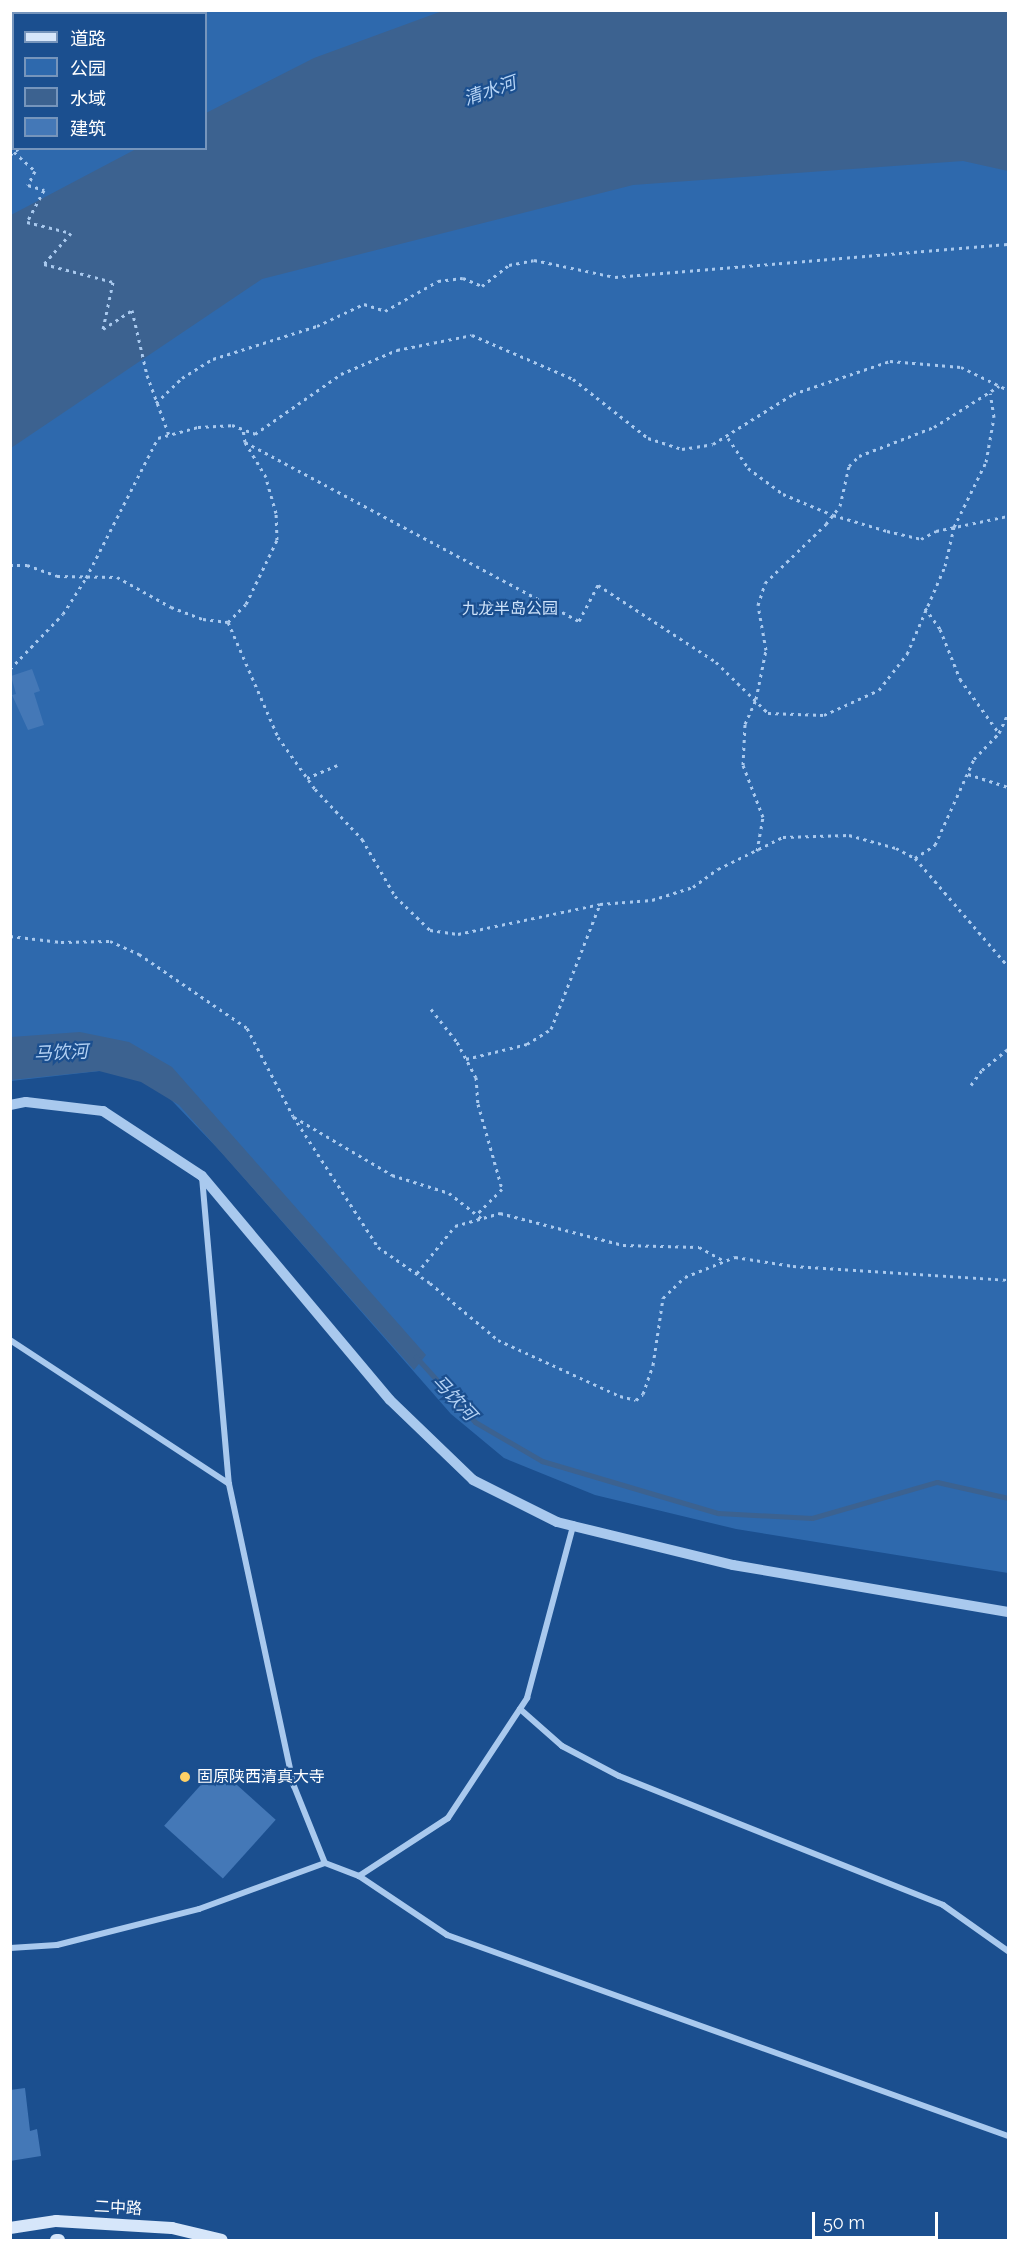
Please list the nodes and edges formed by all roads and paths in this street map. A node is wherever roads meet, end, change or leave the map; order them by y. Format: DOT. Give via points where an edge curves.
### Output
graph roads {
  1 [pos="12,154"];
  2 [pos="1008,244"];
  3 [pos="999,386"];
  4 [pos="1008,390"];
  5 [pos="990,393"];
  6 [pos="156,403"];
  7 [pos="243,429"];
  8 [pos="169,435"];
  9 [pos="728,438"];
  10 [pos="245,442"];
  11 [pos="833,516"];
  12 [pos="1008,516"];
  13 [pos="954,527"];
  14 [pos="10,565"];
  15 [pos="86,578"];
  16 [pos="925,608"];
  17 [pos="228,622"];
  18 [pos="10,669"];
  19 [pos="756,699"];
  20 [pos="1008,714"];
  21 [pos="999,733"];
  22 [pos="336,765"];
  23 [pos="968,774"];
  24 [pos="308,778"];
  25 [pos="1008,787"];
  26 [pos="758,851"];
  27 [pos="915,858"];
  28 [pos="600,904"];
  29 [pos="10,936"];
  30 [pos="1008,966"];
  31 [pos="431,1009"];
  32 [pos="1008,1049"];
  33 [pos="466,1059"];
  34 [pos="971,1085"];
  35 [pos="10,1104"];
  36 [pos="293,1116"];
  37 [pos="202,1176"];
  38 [pos="477,1214"];
  39 [pos="482,1218"];
  40 [pos="724,1261"];
  41 [pos="417,1273"];
  42 [pos="1008,1280"];
  43 [pos="10,1340"];
  44 [pos="229,1484"];
  45 [pos="573,1526"];
  46 [pos="1008,1612"];
  47 [pos="520,1709"];
  48 [pos="325,1863"];
  49 [pos="359,1876"];
  50 [pos="10,1948"];
  51 [pos="1008,1951"];
  52 [pos="1008,2136"];
  53 [pos="10,2228"];
  54 [pos="222,2241"];
  1 -- 6 [label="path" via="35,171 28,185 44,190 27,222 71,233 44,264 112,282 103,329 132,310"];
  2 -- 6 [label="path" via="615,277 534,260 510,265 482,286 463,278 438,280 385,311 364,304 317,326 213,359 182,378"];
  3 -- 4 [label="path"];
  3 -- 5 [label="path"];
  3 -- 9 [label="path" via="961,367 890,361 793,394"];
  5 -- 11 [label="path" via="934,427 859,456 849,466 840,506"];
  5 -- 13 [label="path" via="994,417 986,462"];
  6 -- 8 [label="path"];
  7 -- 8 [label="path" via="232,424"];
  7 -- 9 [label="path" via="255,434 341,374 398,350 472,335 573,379 648,438 682,449"];
  7 -- 10 [label="path"];
  8 -- 15 [label="path" via="158,438"];
  9 -- 11 [label="path" via="748,468 775,487"];
  10 -- 17 [label="path" via="266,477 276,513 277,540 246,604"];
  10 -- 19 [label="path" via="579,621 598,585 716,662"];
  11 -- 13 [label="path" via="921,539"];
  11 -- 19 [label="path" via="765,582 758,605 766,650"];
  12 -- 13 [label="path"];
  13 -- 16 [label="path" via="945,567"];
  14 -- 15 [label="path"];
  15 -- 17 [label="path" via="117,577 171,607 203,619"];
  15 -- 18 [label="path" via="63,614"];
  16 -- 19 [label="path" via="907,654 879,690 825,715 768,713"];
  16 -- 21 [label="path" via="940,630 960,679"];
  17 -- 24 [label="path" via="278,737"];
  19 -- 26 [label="path" via="745,724 743,765 763,817"];
  20 -- 21 [label="path"];
  21 -- 23 [label="path" via="974,759"];
  22 -- 24 [label="path"];
  23 -- 25 [label="path"];
  23 -- 27 [label="path" via="935,845"];
  24 -- 28 [label="path" via="362,839 395,896 430,930 458,934"];
  26 -- 27 [label="path" via="783,837 849,835 896,848"];
  26 -- 28 [label="path" via="718,869 693,887 652,900"];
  27 -- 30 [label="path"];
  28 -- 33 [label="path" via="551,1029 527,1044"];
  29 -- 36 [label="path" via="61,942 110,940 139,954 248,1028"];
  31 -- 33 [label="path"];
  32 -- 34 [label="path" via="982,1070"];
  33 -- 38 [label="path" via="476,1077 478,1104 502,1189"];
  35 -- 37 [label="street" via="26,1102 103,1112"];
  36 -- 38 [label="path" via="392,1175 449,1193"];
  36 -- 41 [label="path" via="378,1247"];
  37 -- 44 [label="street"];
  37 -- 45 [label="street" via="390,1401 473,1480 557,1522"];
  38 -- 39 [label="path"];
  39 -- 40 [label="path" via="500,1213 623,1245 699,1247"];
  39 -- 41 [label="path" via="455,1226"];
  40 -- 41 [label="path" via="685,1277 663,1298 652,1365 643,1394 636,1400 498,1340"];
  40 -- 42 [label="path" via="735,1257 793,1266"];
  43 -- 44 [label="street"];
  44 -- 48 [label="street" via="294,1786"];
  45 -- 46 [label="street" via="733,1565"];
  45 -- 47 [label="street" via="527,1698"];
  47 -- 49 [label="street" via="448,1818"];
  47 -- 51 [label="street" via="562,1746 619,1776 943,1905"];
  48 -- 49 [label="street"];
  48 -- 50 [label="street" via="200,1909 57,1945"];
  49 -- 52 [label="street" via="447,1935"];
  53 -- 54 [label="main road, 二中路" via="56,2221 160,2227"];
}
